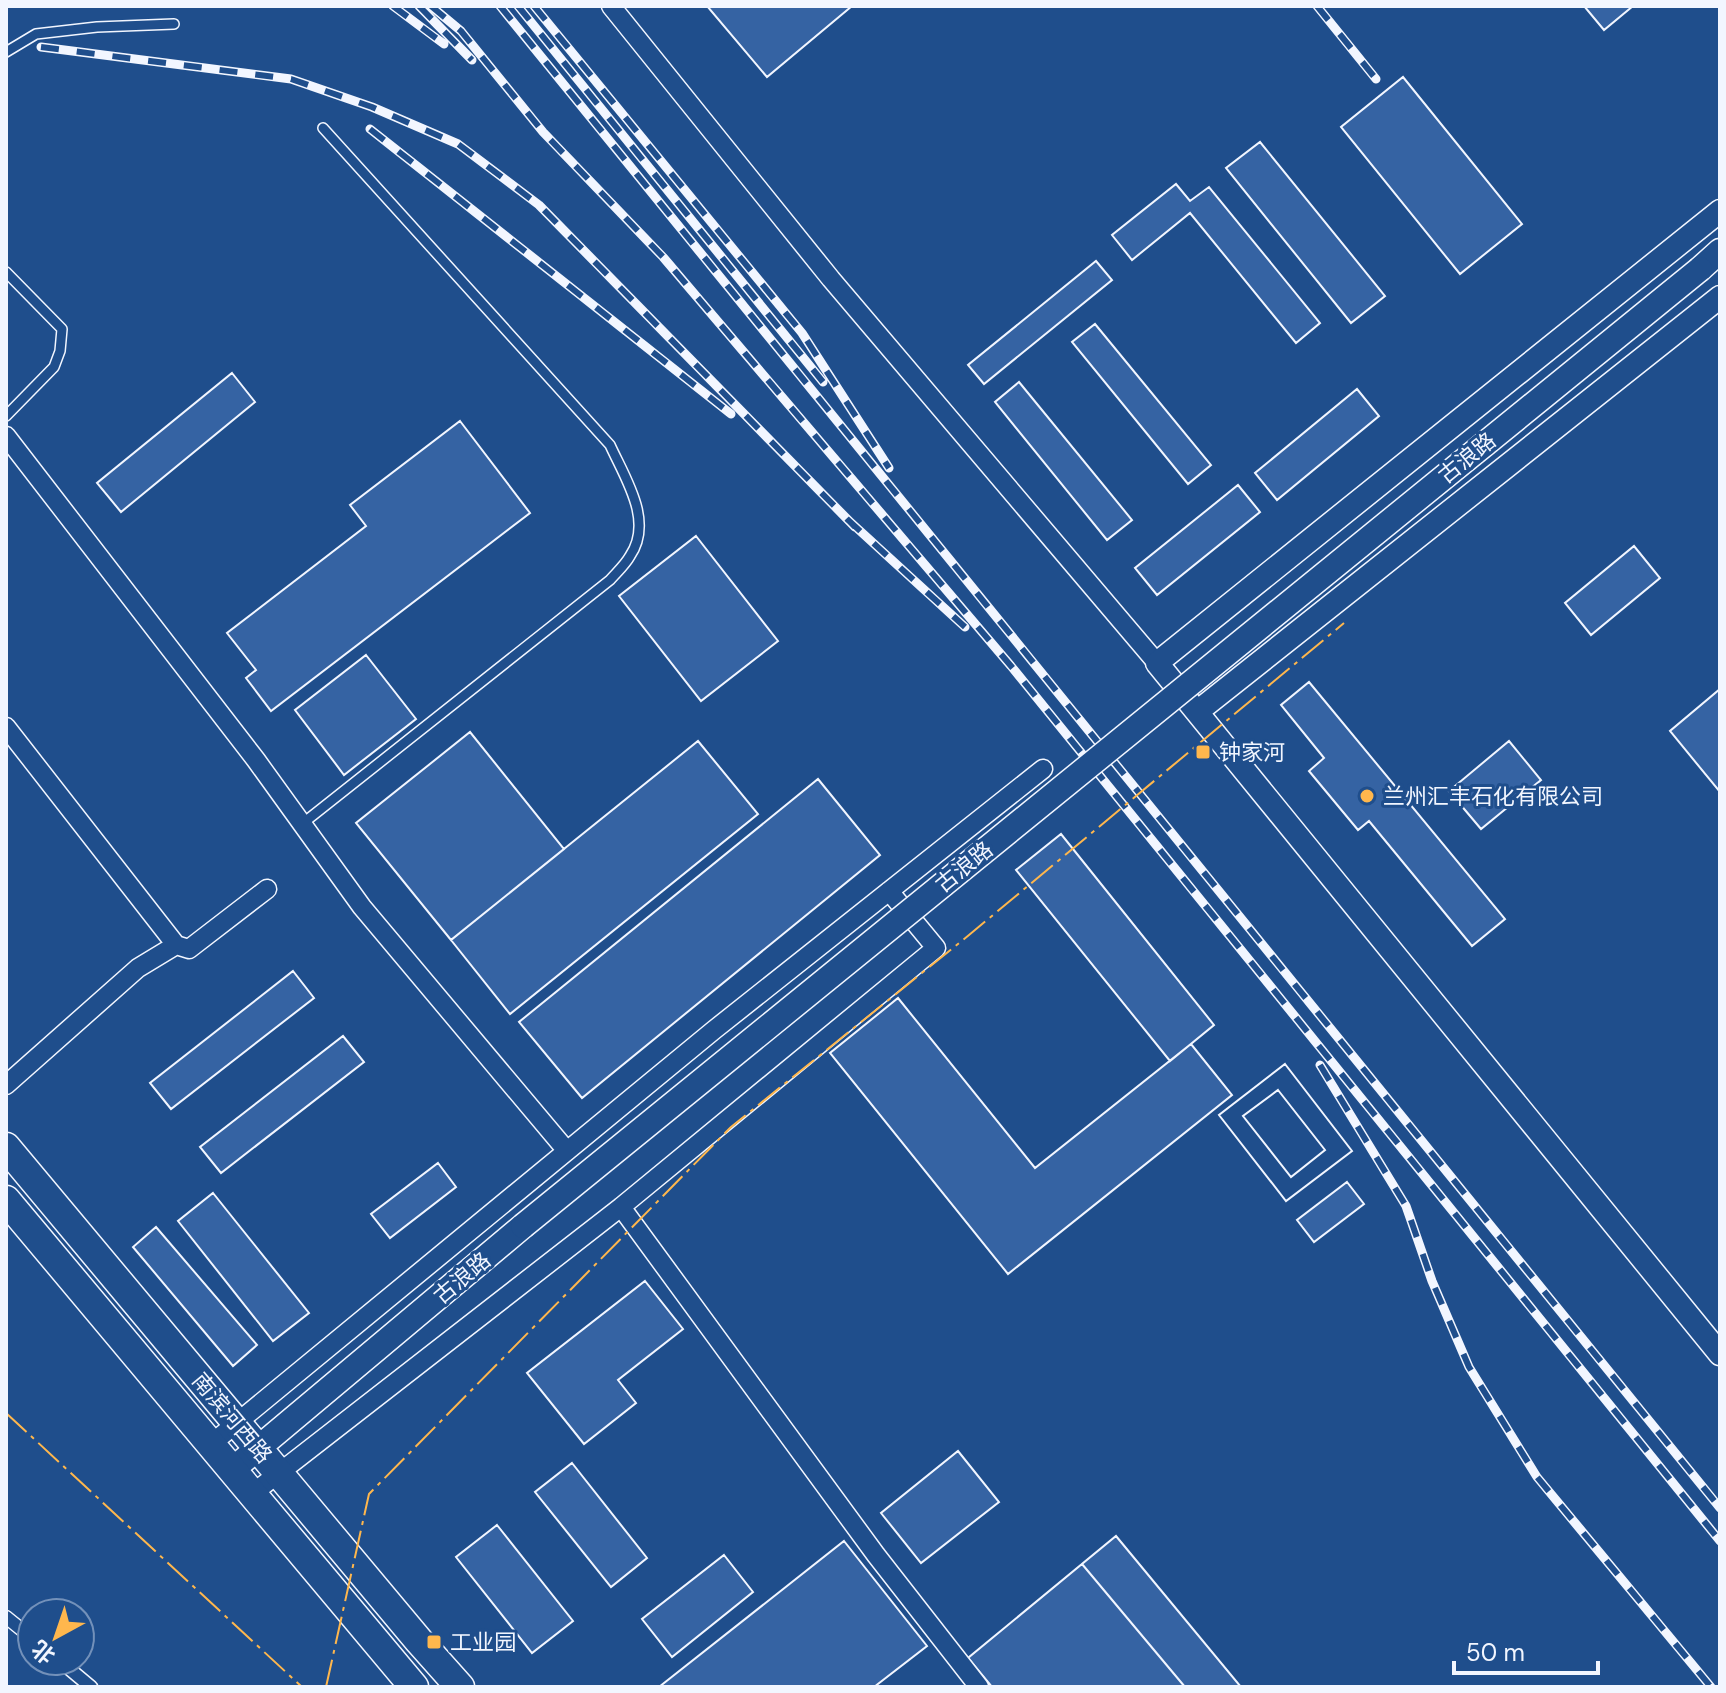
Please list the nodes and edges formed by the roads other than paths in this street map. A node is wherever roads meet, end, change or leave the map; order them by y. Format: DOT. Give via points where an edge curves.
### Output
graph roads {
  1 [pos="611,6"];
  2 [pos="174,24"];
  3 [pos="6,52"];
  4 [pos="323,128"];
  5 [pos="1720,211"];
  6 [pos="1720,252"];
  7 [pos="6,272"];
  8 [pos="1720,297"];
  9 [pos="6,416"];
  10 [pos="6,436"];
  11 [pos="1157,663"];
  12 [pos="1197,712"];
  13 [pos="6,727"];
  14 [pos="1043,769"];
  15 [pos="302,824"];
  16 [pos="267,889"];
  17 [pos="889,891"];
  18 [pos="176,945"];
  19 [pos="6,1085"];
  20 [pos="6,1147"];
  21 [pos="567,1151"];
  22 [pos="6,1200"];
  23 [pos="621,1207"];
  24 [pos="1720,1354"];
  25 [pos="236,1423"];
  26 [pos="210,1445"];
  27 [pos="258,1449"];
  28 [pos="232,1470"];
  29 [pos="278,1473"];
  30 [pos="252,1494"];
  31 [pos="414,1687"];
  32 [pos="460,1687"];
  33 [pos="979,1687"];
  1 -- 11 [label="street" via="831,279"];
  2 -- 3 [label="lane" via="36,34"];
  4 -- 15 [label="lane" via="610,445 640,522 632,554 610,580"];
  5 -- 11 [label="street, 古浪路"];
  6 -- 27 [label="main road, 古浪路, bridge" via="523,1226"];
  7 -- 9 [label="lane" via="62,329 54,367"];
  8 -- 12 [label="street, 古浪路"];
  10 -- 15 [label="street"];
  11 -- 12 [label="street"];
  12 -- 24 [label="street"];
  13 -- 18 [label="street"];
  14 -- 17 [label="street"];
  15 -- 21 [label="street" via="362,907"];
  16 -- 18 [label="street" via="189,949"];
  17 -- 21 [label="street"];
  17 -- 23 [label="street" via="936,948"];
  18 -- 19 [label="street" via="138,968"];
  20 -- 25 [label="highway, 南滨河西路"];
  21 -- 25 [label="street"];
  22 -- 26 [label="highway, 南滨河西路"];
  23 -- 29 [label="street"];
  23 -- 33 [label="street"];
  25 -- 26 [label="street"];
  25 -- 27 [label="highway, 南滨河西路"];
  26 -- 28 [label="highway, 南滨河西路"];
  27 -- 28 [label="main road, 古浪路"];
  27 -- 29 [label="highway, 南滨河西路"];
  28 -- 30 [label="highway, 南滨河西路"];
  29 -- 30 [label="street"];
  29 -- 32 [label="highway, 南滨河西路"];
  30 -- 31 [label="highway, 南滨河西路"];
}
